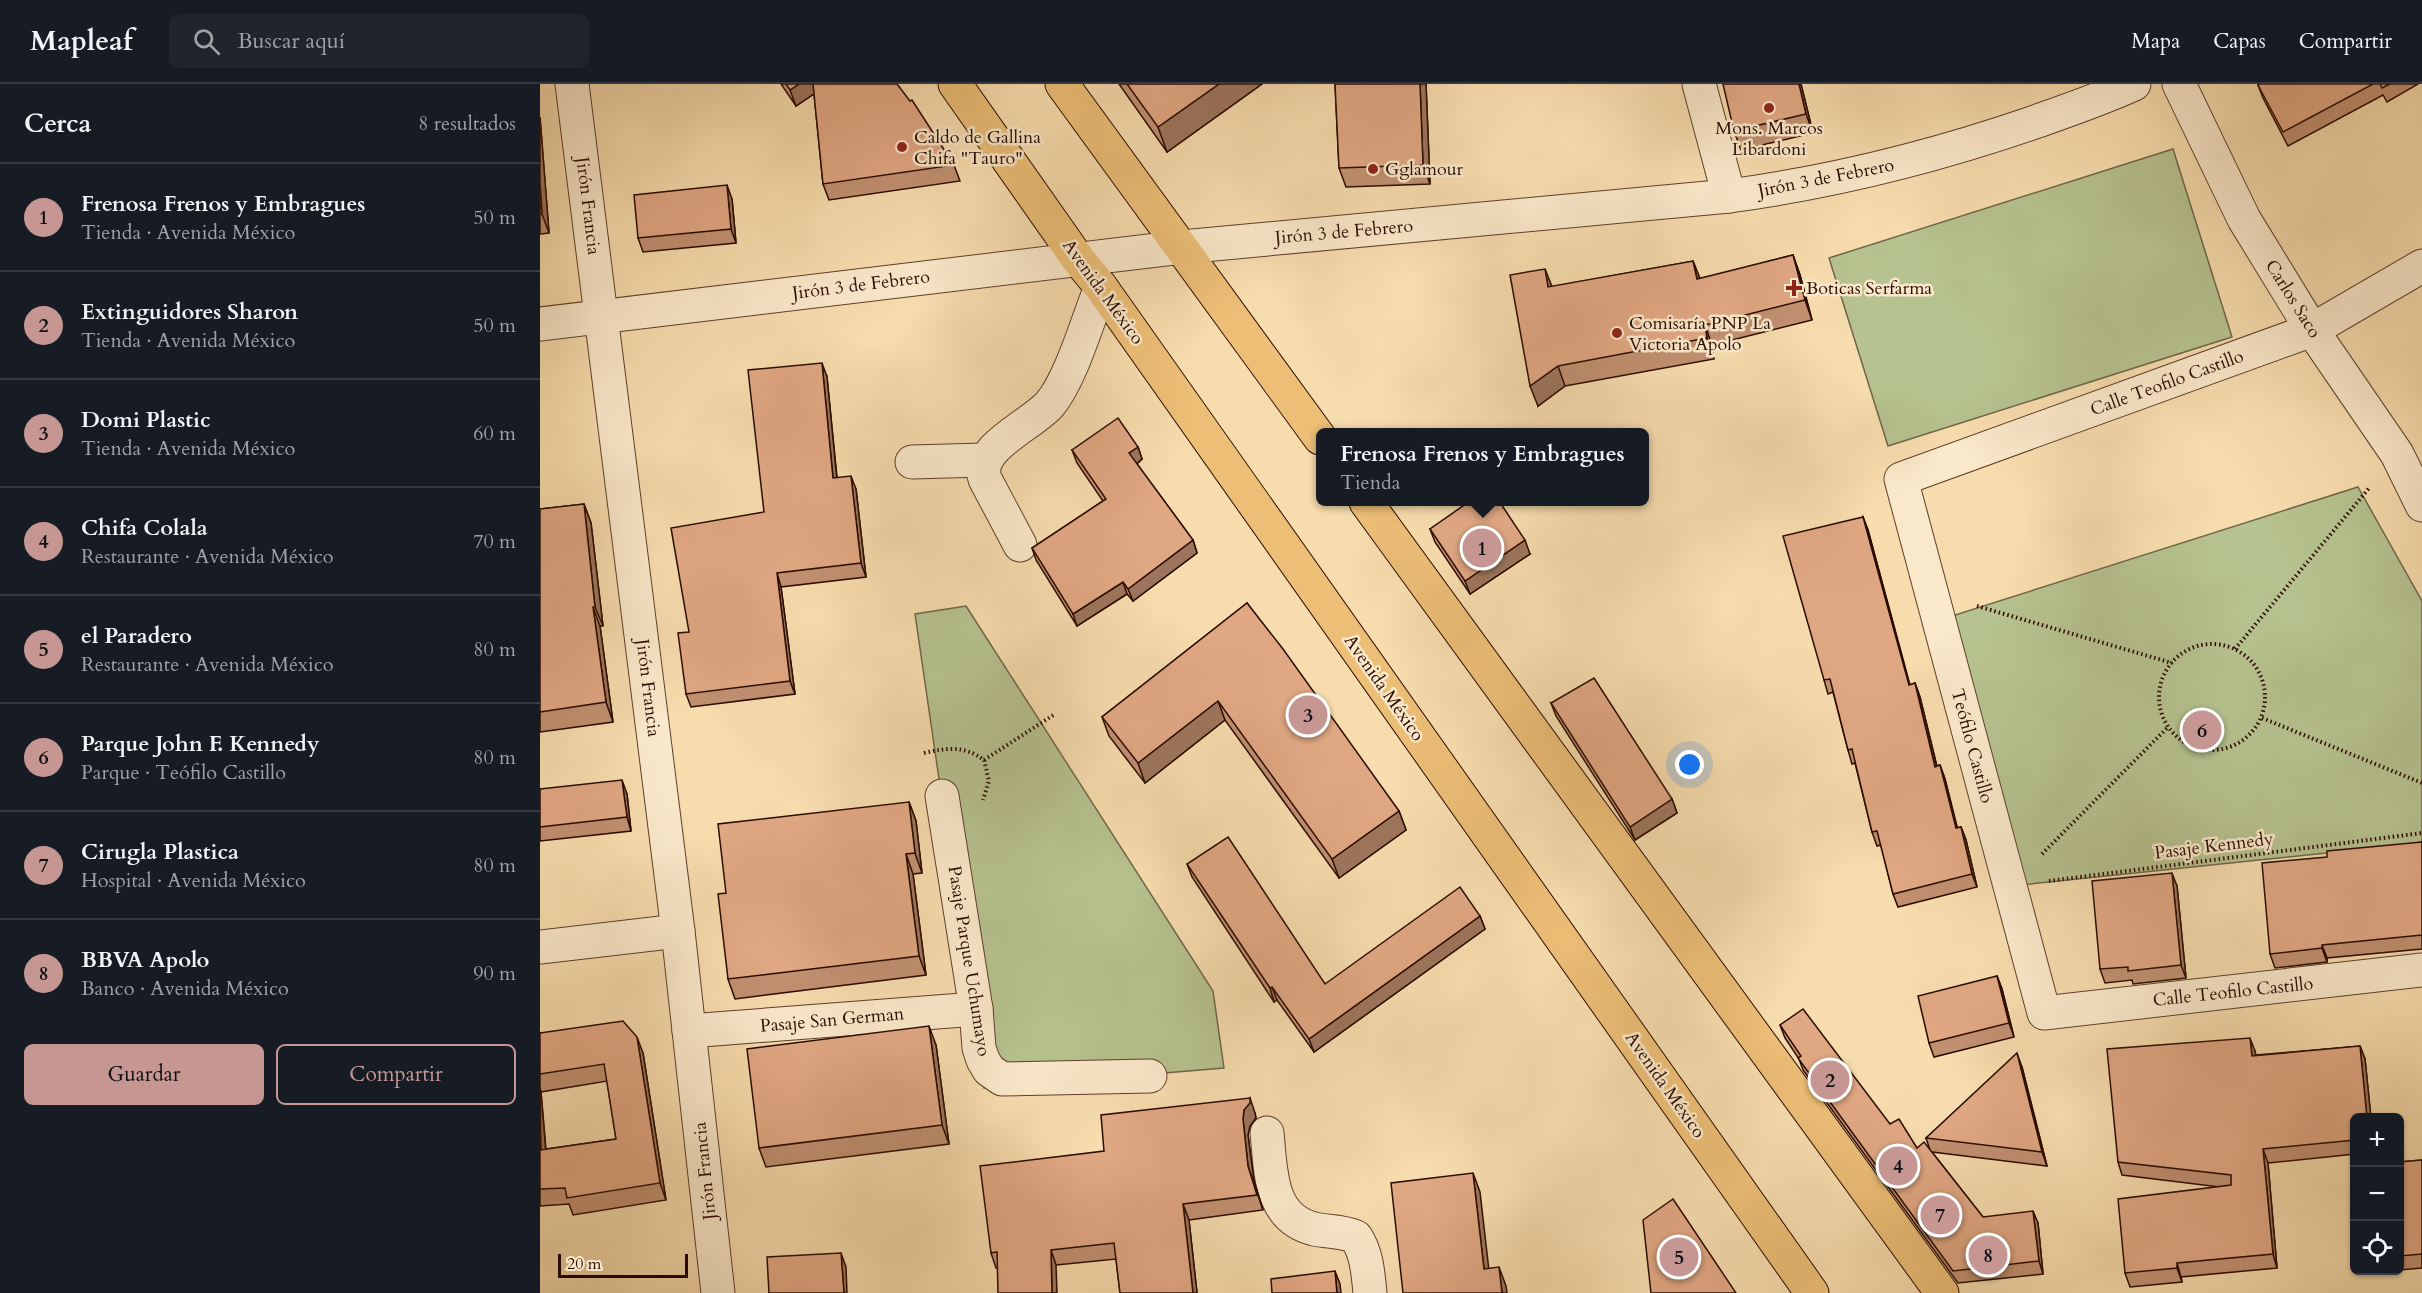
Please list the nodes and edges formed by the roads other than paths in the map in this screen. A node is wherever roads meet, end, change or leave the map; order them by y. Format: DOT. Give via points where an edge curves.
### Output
graph roads {
  1 [pos="572,84"];
  2 [pos="955,84"];
  3 [pos="1062,84"];
  4 [pos="1699,84"];
  5 [pos="2134,84"];
  6 [pos="2179,84"];
  7 [pos="1729,196"];
  8 [pos="1182,247"];
  9 [pos="1078,259"];
  10 [pos="2422,266"];
  11 [pos="1101,287"];
  12 [pos="602,316"];
  13 [pos="540,324"];
  14 [pos="2312,330"];
  15 [pos="1316,432"];
  16 [pos="984,460"];
  17 [pos="912,462"];
  18 [pos="1901,479"];
  19 [pos="2422,505"];
  20 [pos="1370,506"];
  21 [pos="1020,545"];
  22 [pos="942,795"];
  23 [pos="678,931"];
  24 [pos="540,947"];
  25 [pos="2422,970"];
  26 [pos="975,1008"];
  27 [pos="2044,1013"];
  28 [pos="689,1031"];
  29 [pos="1150,1076"];
  30 [pos="1267,1133"];
  31 [pos="718,1293"];
  32 [pos="1370,1293"];
  33 [pos="1812,1293"];
  34 [pos="1942,1293"];
  1 -- 12 [label="street, Jirón Francia"];
  2 -- 9 [label="main road, Avenida México"];
  3 -- 8 [label="main road"];
  4 -- 7 [label="street"];
  5 -- 7 [label="street, Jirón 3 de Febrero" via="1969,145 1869,172"];
  6 -- 14 [label="street, Carlos Saco" via="2244,219"];
  7 -- 8 [label="street, Jirón 3 de Febrero"];
  8 -- 9 [label="street, Jirón 3 de Febrero"];
  8 -- 15 [label="main road"];
  9 -- 11 [label="main road, Avenida México"];
  9 -- 12 [label="street, Jirón 3 de Febrero"];
  10 -- 14 [label="street, Calle Teofilo Castillo"];
  11 -- 16 [label="street" via="1061,386 1049,405"];
  11 -- 33 [label="main road, Avenida México"];
  12 -- 13 [label="street, Jirón 3 de Febrero"];
  12 -- 23 [label="street, Jirón Francia"];
  14 -- 18 [label="street, Calle Teofilo Castillo"];
  14 -- 19 [label="street, Carlos Saco" via="2397,454"];
  16 -- 17 [label="street"];
  16 -- 21 [label="street" via="985,479"];
  18 -- 27 [label="street, Teófilo Castillo"];
  20 -- 34 [label="main road"];
  22 -- 26 [label="street, Pasaje Parque Uchumayo"];
  23 -- 24 [label="street"];
  23 -- 28 [label="street, Jirón Francia"];
  25 -- 27 [label="street, Calle Teofilo Castillo"];
  26 -- 28 [label="street, Pasaje San German"];
  26 -- 29 [label="street, Pasaje Parque Uchumayo" via="982,1060 1002,1079"];
  28 -- 31 [label="street, Jirón Francia"];
  30 -- 32 [label="street" via="1272,1181 1283,1210 1314,1229 1356,1237 1368,1268"];
}
